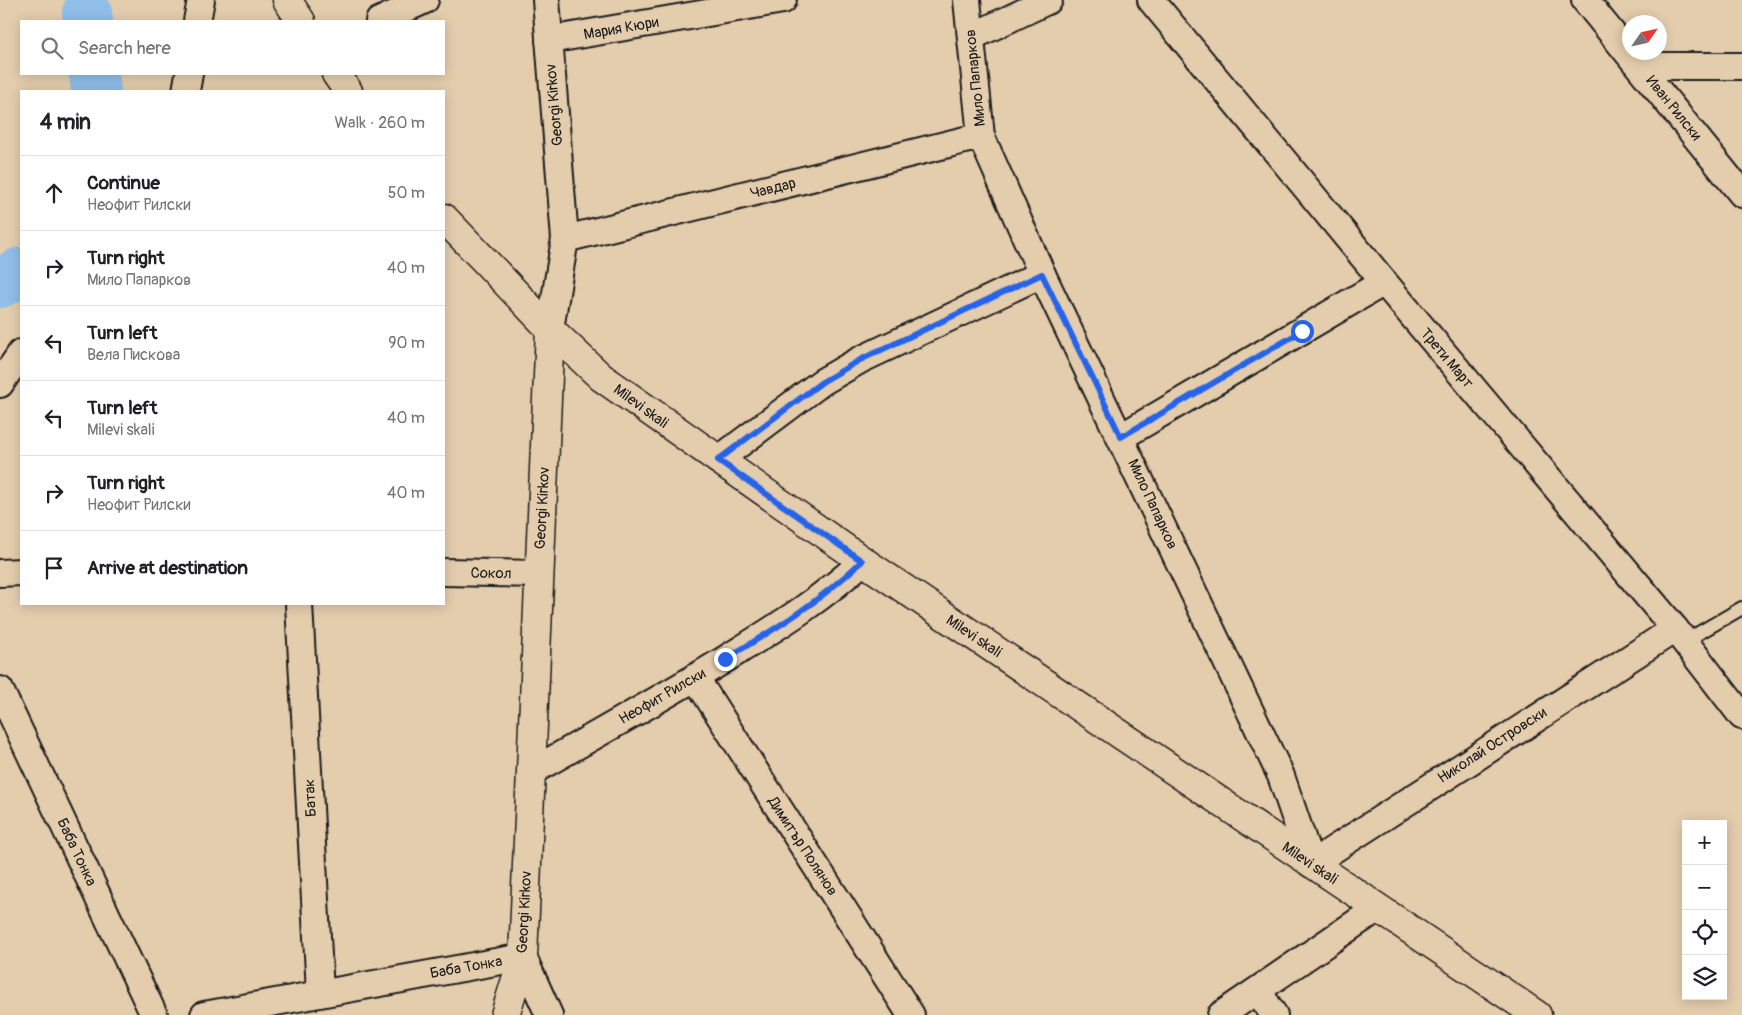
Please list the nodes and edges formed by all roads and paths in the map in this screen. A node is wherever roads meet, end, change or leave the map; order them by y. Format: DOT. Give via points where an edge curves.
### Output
graph roads {
  1 [pos="201,0"];
  2 [pos="287,0"];
  3 [pos="425,0"];
  4 [pos="546,0"];
  5 [pos="783,0"];
  6 [pos="967,0"];
  7 [pos="1049,0"];
  8 [pos="1151,0"];
  9 [pos="1585,0"];
  10 [pos="197,20"];
  11 [pos="300,20"];
  12 [pos="381,20"];
  13 [pos="971,37"];
  14 [pos="549,40"];
  15 [pos="1640,66"];
  16 [pos="1742,66"];
  17 [pos="189,75"];
  18 [pos="337,75"];
  19 [pos="186,90"];
  20 [pos="347,90"];
  21 [pos="981,136"];
  22 [pos="1742,194"];
  23 [pos="445,219"];
  24 [pos="565,239"];
  25 [pos="1042,274"];
  26 [pos="1384,282"];
  27 [pos="550,329"];
  28 [pos="20,354"];
  29 [pos="0,384"];
  30 [pos="1121,437"];
  31 [pos="718,460"];
  32 [pos="862,561"];
  33 [pos="20,572"];
  34 [pos="445,572"];
  35 [pos="0,573"];
  36 [pos="539,574"];
  37 [pos="299,605"];
  38 [pos="1742,608"];
  39 [pos="1680,635"];
  40 [pos="695,677"];
  41 [pos="0,690"];
  42 [pos="1742,716"];
  43 [pos="531,772"];
  44 [pos="1311,864"];
  45 [pos="1378,908"];
  46 [pos="522,957"];
  47 [pos="1258,991"];
  48 [pos="320,992"];
  49 [pos="154,1015"];
  50 [pos="204,1015"];
  51 [pos="505,1015"];
  52 [pos="549,1015"];
  53 [pos="911,1015"];
  54 [pos="1221,1015"];
  55 [pos="1274,1015"];
  56 [pos="1536,1015"];
  1 -- 10 [label="street"];
  2 -- 11 [label="street"];
  3 -- 12 [label="street"];
  4 -- 14 [label="street, Georgi Kirkov"];
  5 -- 14 [label="street, Мария Кюри"];
  6 -- 13 [label="street, Мило Папарков"];
  7 -- 13 [label="street"];
  8 -- 26 [label="street, Трети Март"];
  9 -- 15 [label="street, Иван Рилски"];
  13 -- 21 [label="street, Мило Папарков"];
  14 -- 24 [label="street, Georgi Kirkov"];
  15 -- 16 [label="street"];
  15 -- 22 [label="street, Иван Рилски"];
  17 -- 19 [label="street"];
  18 -- 20 [label="street"];
  21 -- 24 [label="street, Чавдар"];
  21 -- 25 [label="street, Мило Папарков"];
  23 -- 27 [label="street, Milevi skali"];
  24 -- 27 [label="street, Georgi Kirkov"];
  25 -- 30 [label="street, Мило Папарков"];
  25 -- 31 [label="street" via="860,360 822,382"];
  26 -- 30 [label="street"];
  26 -- 39 [label="street, Трети Март"];
  27 -- 31 [label="street, Milevi skali" via="601,377"];
  27 -- 36 [label="street, Georgi Kirkov"];
  28 -- 29 [label="street"];
  30 -- 44 [label="street, Мило Папарков" via="1280,776"];
  31 -- 32 [label="street, Milevi skali"];
  32 -- 40 [label="street, Неофит Рилски" via="832,590 801,612"];
  32 -- 44 [label="street, Milevi skali"];
  33 -- 35 [label="street"];
  34 -- 36 [label="street, Сокол"];
  36 -- 43 [label="street, Georgi Kirkov"];
  37 -- 48 [label="street, Батак"];
  38 -- 39 [label="lane"];
  39 -- 42 [label="street, Трети Март"];
  39 -- 44 [label="street, Николай Островски"];
  40 -- 43 [label="street, Неофит Рилски"];
  40 -- 53 [label="street, Димитър Полянов"];
  41 -- 49 [label="street, Баба Тонка"];
  43 -- 46 [label="street, Georgi Kirkov"];
  44 -- 45 [label="street, Milevi skali"];
  45 -- 47 [label="street"];
  45 -- 56 [label="street, Milevi skali"];
  46 -- 48 [label="street, Баба Тонка"];
  46 -- 51 [label="street, Georgi Kirkov"];
  46 -- 52 [label="street"];
  47 -- 54 [label="street"];
  47 -- 55 [label="street"];
  48 -- 50 [label="street, Баба Тонка"];
}
